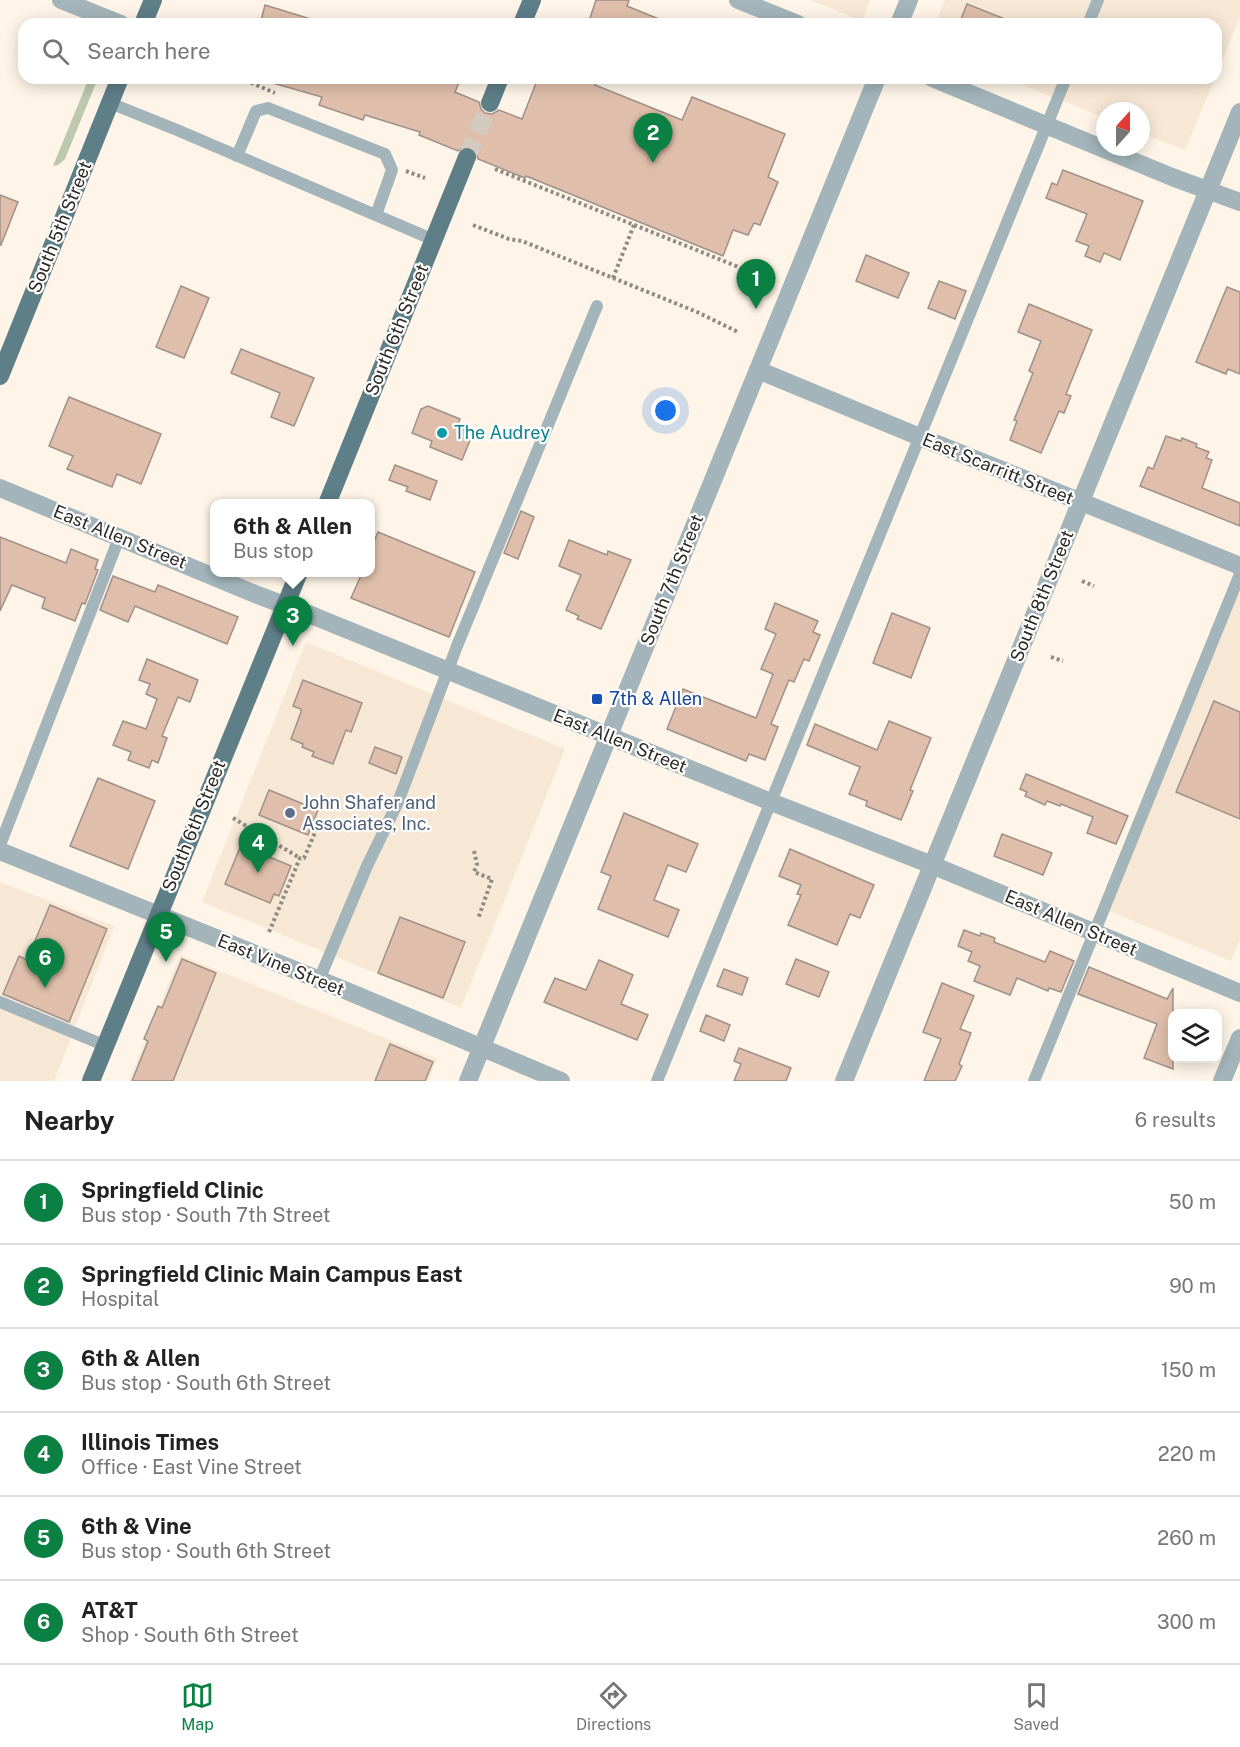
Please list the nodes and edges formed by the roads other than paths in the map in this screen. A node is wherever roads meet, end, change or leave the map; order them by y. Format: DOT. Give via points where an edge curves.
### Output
graph roads {
  1 [pos="61,0"];
  2 [pos="153,0"];
  3 [pos="532,0"];
  4 [pos="738,0"];
  5 [pos="909,0"];
  6 [pos="1098,0"];
  7 [pos="106,18"];
  8 [pos="146,18"];
  9 [pos="524,18"];
  10 [pos="783,18"];
  11 [pos="902,18"];
  12 [pos="1090,18"];
  13 [pos="118,84"];
  14 [pos="498,84"];
  15 [pos="875,84"];
  16 [pos="947,84"];
  17 [pos="1064,84"];
  18 [pos="110,103"];
  19 [pos="490,103"];
  20 [pos="1240,112"];
  21 [pos="1047,124"];
  22 [pos="237,156"];
  23 [pos="467,157"];
  24 [pos="1208,191"];
  25 [pos="1240,202"];
  26 [pos="376,215"];
  27 [pos="434,240"];
  28 [pos="597,306"];
  29 [pos="758,370"];
  30 [pos="0,376"];
  31 [pos="920,437"];
  32 [pos="0,488"];
  33 [pos="329,499"];
  34 [pos="1080,502"];
  35 [pos="119,538"];
  36 [pos="1240,566"];
  37 [pos="1240,574"];
  38 [pos="210,575"];
  39 [pos="216,577"];
  40 [pos="297,577"];
  41 [pos="285,605"];
  42 [pos="448,670"];
  43 [pos="609,736"];
  44 [pos="771,802"];
  45 [pos="0,845"];
  46 [pos="0,851"];
  47 [pos="932,865"];
  48 [pos="158,915"];
  49 [pos="1094,932"];
  50 [pos="319,980"];
  51 [pos="1240,993"];
  52 [pos="0,1002"];
  53 [pos="1240,1038"];
  54 [pos="106,1046"];
  55 [pos="481,1048"];
  56 [pos="91,1081"];
  57 [pos="468,1081"];
  58 [pos="561,1081"];
  59 [pos="657,1081"];
  60 [pos="844,1081"];
  61 [pos="1034,1081"];
  62 [pos="1222,1081"];
  1 -- 7 [label="street"];
  2 -- 8 [label="main road"];
  3 -- 9 [label="main road"];
  4 -- 10 [label="street"];
  5 -- 11 [label="street"];
  6 -- 12 [label="lane"];
  13 -- 18 [label="main road, South 5th Street"];
  14 -- 19 [label="main road"];
  15 -- 29 [label="street, South 7th Street"];
  16 -- 21 [label="street"];
  17 -- 21 [label="lane"];
  18 -- 22 [label="lane"];
  18 -- 30 [label="main road, South 5th Street"];
  20 -- 24 [label="street, South 8th Street"];
  21 -- 24 [label="street"];
  21 -- 31 [label="lane"];
  22 -- 26 [label="lane"];
  22 -- 26 [label="lane" via="256,111 268,108 385,154 392,170"];
  23 -- 27 [label="main road, South 6th Street"];
  24 -- 25 [label="street"];
  24 -- 34 [label="street, South 8th Street"];
  26 -- 27 [label="lane"];
  27 -- 33 [label="main road, South 6th Street"];
  28 -- 42 [label="lane"];
  29 -- 31 [label="street, East Scarritt Street"];
  29 -- 43 [label="street, South 7th Street"];
  31 -- 34 [label="street, East Scarritt Street"];
  31 -- 44 [label="lane"];
  32 -- 35 [label="street, East Allen Street"];
  34 -- 36 [label="street, East Scarritt Street"];
  34 -- 47 [label="street, South 8th Street"];
  35 -- 38 [label="street, East Allen Street"];
  35 -- 45 [label="lane"];
  37 -- 49 [label="lane"];
  39 -- 41 [label="street, East Allen Street"];
  40 -- 41 [label="main road, South 6th Street"];
  41 -- 42 [label="street, East Allen Street"];
  41 -- 48 [label="main road, South 6th Street"];
  42 -- 43 [label="street, East Allen Street"];
  42 -- 50 [label="lane" via="398,802"];
  43 -- 44 [label="street, East Allen Street"];
  43 -- 55 [label="street, South 7th Street"];
  44 -- 47 [label="street, East Allen Street"];
  44 -- 59 [label="lane"];
  46 -- 48 [label="street, East Vine Street"];
  47 -- 49 [label="street, East Allen Street"];
  47 -- 60 [label="street, South 8th Street"];
  48 -- 50 [label="street, East Vine Street"];
  48 -- 54 [label="main road, South 6th Street"];
  49 -- 51 [label="street, East Allen Street"];
  49 -- 61 [label="lane"];
  50 -- 55 [label="street, East Vine Street"];
  52 -- 54 [label="lane"];
  53 -- 62 [label="street"];
  54 -- 56 [label="main road, South 6th Street"];
  55 -- 57 [label="street, South 7th Street"];
  55 -- 58 [label="street, East Vine Street"];
}
